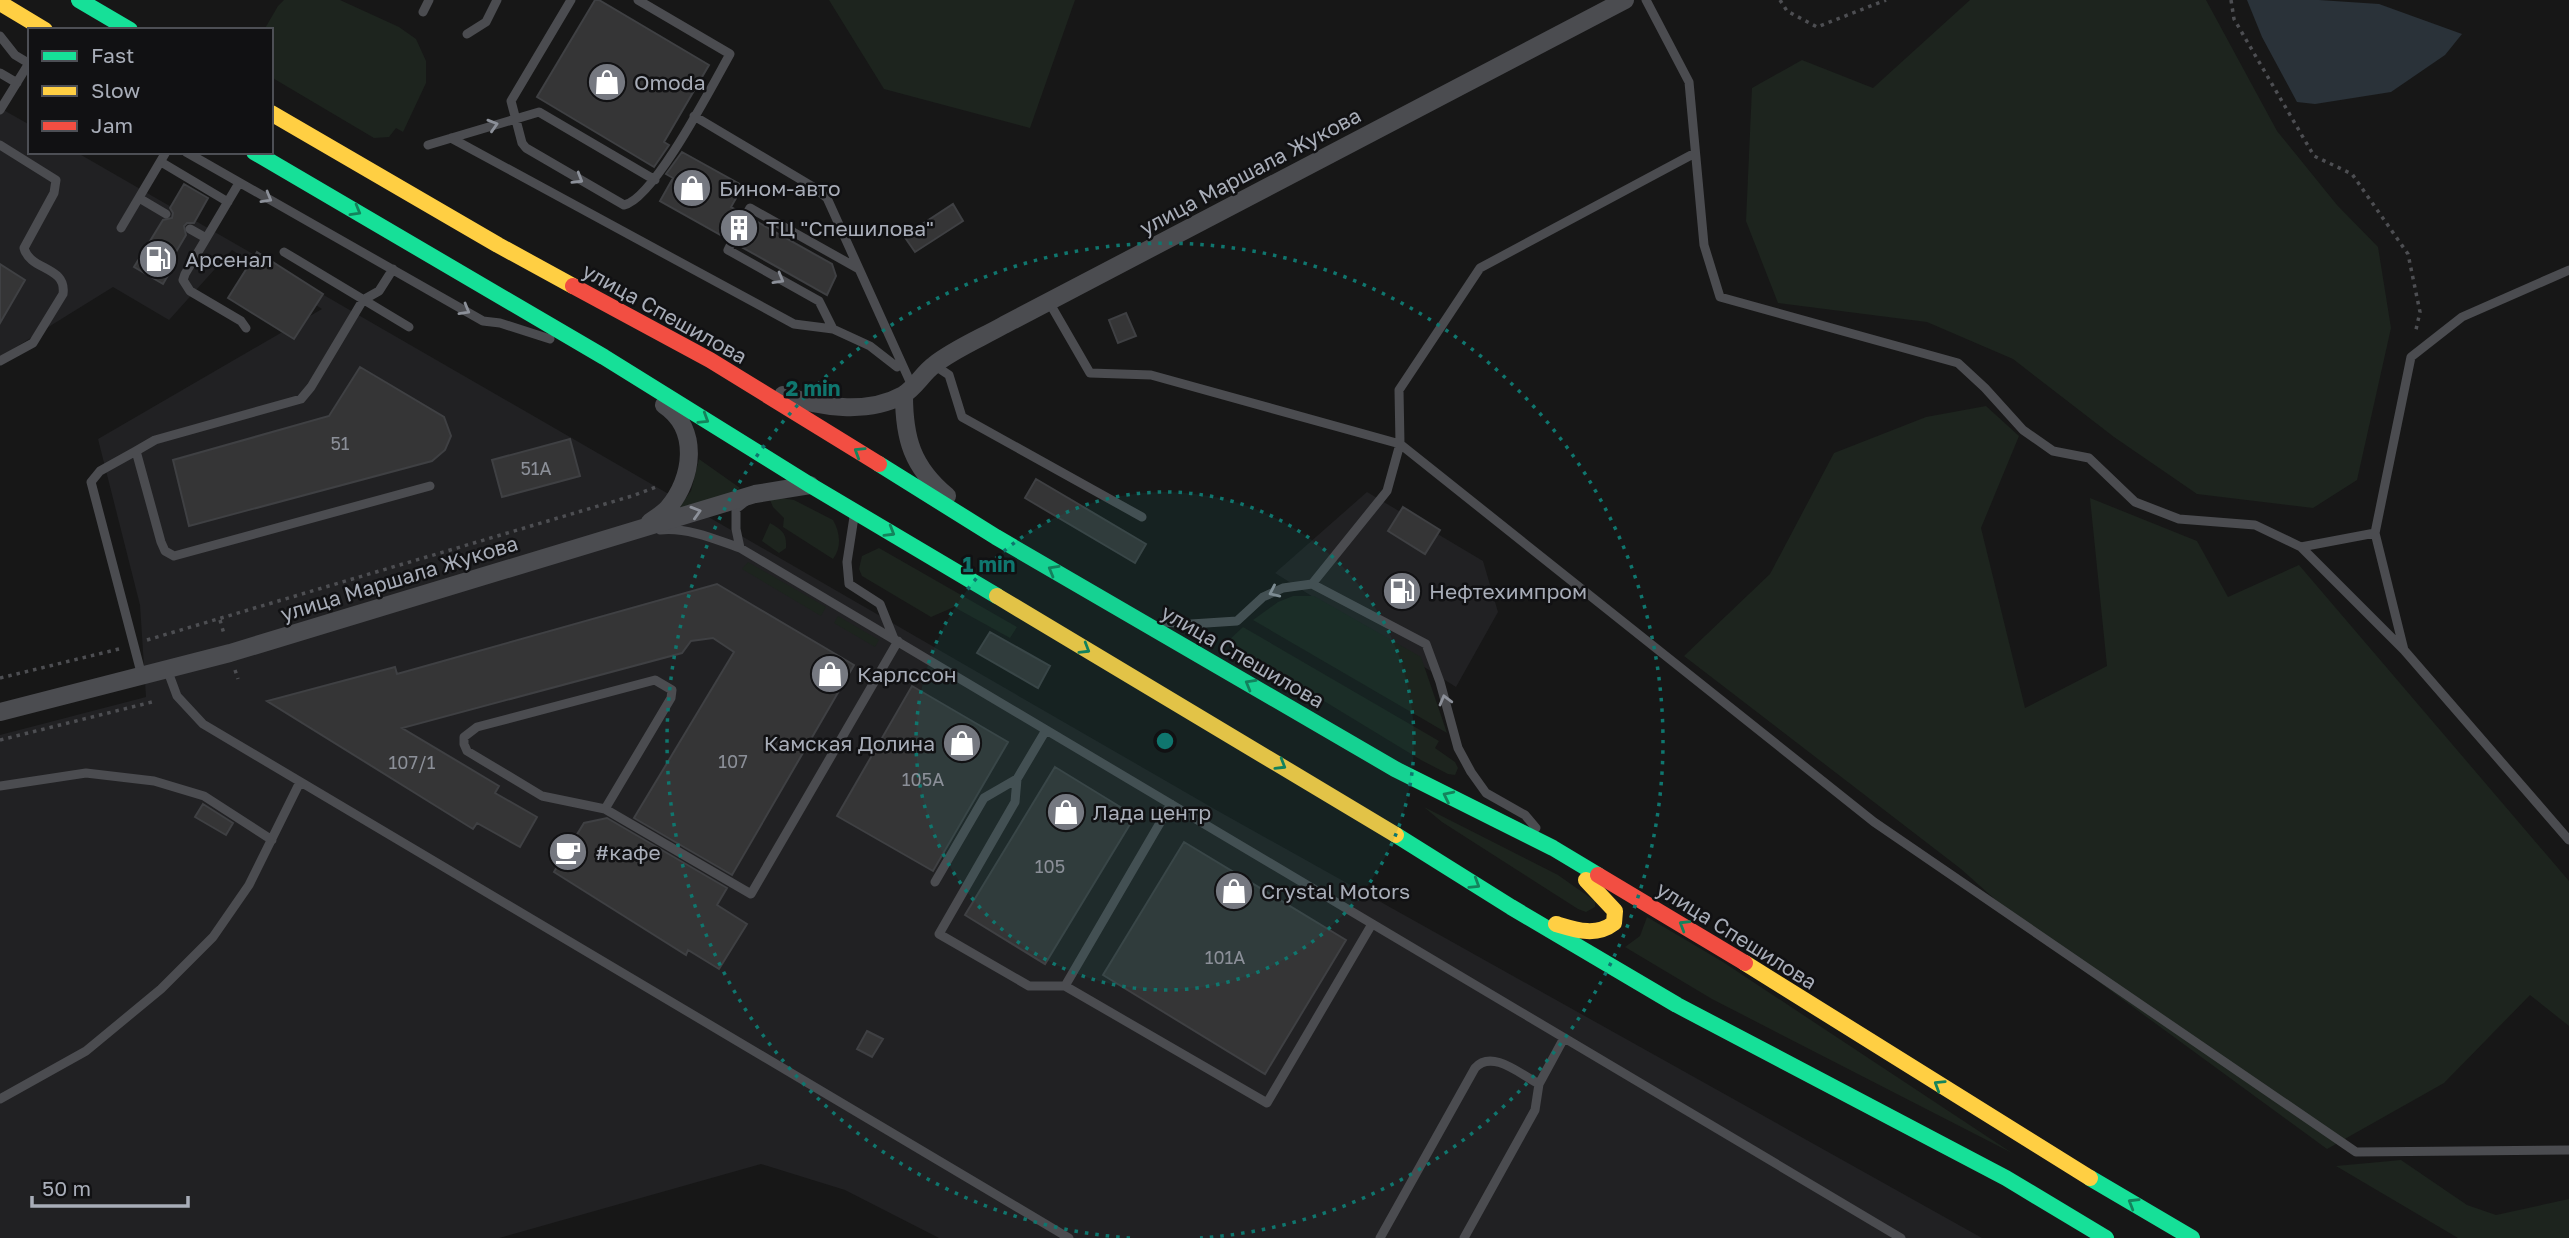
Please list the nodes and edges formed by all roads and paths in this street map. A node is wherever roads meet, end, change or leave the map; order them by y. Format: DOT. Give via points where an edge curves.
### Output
graph roads {
  1 [pos="79,0"];
  2 [pos="429,0"];
  3 [pos="497,0"];
  4 [pos="571,0"];
  5 [pos="638,0"];
  6 [pos="1625,0"];
  7 [pos="1646,0"];
  8 [pos="1780,0"];
  9 [pos="1886,0"];
  10 [pos="2231,0"];
  11 [pos="0,4"];
  12 [pos="423,12"];
  13 [pos="42,28"];
  14 [pos="127,28"];
  15 [pos="467,34"];
  16 [pos="0,36"];
  17 [pos="28,63"];
  18 [pos="28,66"];
  19 [pos="0,73"];
  20 [pos="17,83"];
  21 [pos="0,110"];
  22 [pos="273,114"];
  23 [pos="694,116"];
  24 [pos="516,118"];
  25 [pos="451,138"];
  26 [pos="0,145"];
  27 [pos="428,145"];
  28 [pos="1695,153"];
  29 [pos="165,154"];
  30 [pos="189,154"];
  31 [pos="257,154"];
  32 [pos="161,162"];
  33 [pos="655,180"];
  34 [pos="239,183"];
  35 [pos="139,198"];
  36 [pos="228,202"];
  37 [pos="166,214"];
  38 [pos="746,215"];
  39 [pos="121,228"];
  40 [pos="190,229"];
  41 [pos="206,238"];
  42 [pos="732,242"];
  43 [pos="284,252"];
  44 [pos="393,269"];
  45 [pos="859,269"];
  46 [pos="2569,270"];
  47 [pos="363,300"];
  48 [pos="1049,302"];
  49 [pos="409,327"];
  50 [pos="246,328"];
  51 [pos="833,328"];
  52 [pos="604,357"];
  53 [pos="2411,357"];
  54 [pos="710,360"];
  55 [pos="0,361"];
  56 [pos="934,365"];
  57 [pos="897,367"];
  58 [pos="908,391"];
  59 [pos="1400,444"];
  60 [pos="136,451"];
  61 [pos="665,484"];
  62 [pos="810,485"];
  63 [pos="430,486"];
  64 [pos="755,494"];
  65 [pos="855,512"];
  66 [pos="1142,517"];
  67 [pos="631,532"];
  68 [pos="2375,533"];
  69 [pos="996,537"];
  70 [pos="2301,547"];
  71 [pos="740,548"];
  72 [pos="1312,584"];
  73 [pos="1121,609"];
  74 [pos="220,620"];
  75 [pos="156,638"];
  76 [pos="225,639"];
  77 [pos="896,640"];
  78 [pos="122,648"];
  79 [pos="2404,650"];
  80 [pos="167,669"];
  81 [pos="142,676"];
  82 [pos="0,678"];
  83 [pos="152,702"];
  84 [pos="0,712"];
  85 [pos="1046,730"];
  86 [pos="0,740"];
  87 [pos="1017,779"];
  88 [pos="300,782"];
  89 [pos="0,786"];
  90 [pos="1171,804"];
  91 [pos="605,809"];
  92 [pos="272,840"];
  93 [pos="2569,840"];
  94 [pos="1553,848"];
  95 [pos="935,882"];
  96 [pos="1511,907"];
  97 [pos="1372,924"];
  98 [pos="1065,986"];
  99 [pos="1564,1038"];
  100 [pos="1538,1084"];
  101 [pos="0,1100"];
  102 [pos="2569,1150"];
  103 [pos="1069,1238"];
  104 [pos="1380,1238"];
  105 [pos="1464,1238"];
  106 [pos="1900,1238"];
  107 [pos="2106,1238"];
  108 [pos="2192,1238"];
  1 -- 14 [label="main road"];
  2 -- 12 [label="lane"];
  3 -- 15 [label="lane" via="486,22"];
  4 -- 24 [label="lane" via="511,101"];
  5 -- 23 [label="lane" via="730,54"];
  6 -- 48 [label="street, улица Маршала Жукова"];
  7 -- 28 [label="lane" via="1689,82"];
  8 -- 9 [label="path" via="1787,11 1817,27"];
  10 -- 53 [label="path" via="2234,19 2314,156 2353,174 2407,254 2420,312"];
  11 -- 13 [label="main road"];
  16 -- 17 [label="lane"];
  18 -- 20 [label="lane"];
  19 -- 20 [label="lane"];
  20 -- 21 [label="lane"];
  22 -- 54 [label="main road, улица Спешилова" via="498,245"];
  23 -- 33 [label="lane"];
  23 -- 45 [label="lane" via="822,192"];
  25 -- 24 [label="lane, one-way"];
  24 -- 33 [label="lane" via="539,111"];
  24 -- 33 [label="lane, one-way" via="526,148 617,202 631,204"];
  25 -- 27 [label="lane"];
  25 -- 51 [label="lane" via="794,324"];
  26 -- 55 [label="lane" via="56,180 54,193 24,248 30,259 62,279 64,286 33,342"];
  28 -- 59 [label="lane" via="1480,268 1399,390"];
  28 -- 70 [label="lane" via="1704,245 1720,297 1958,363 2022,430 2053,452 2089,458 2135,502 2179,519 2255,525"];
  29 -- 32 [label="lane"];
  30 -- 34 [label="lane"];
  31 -- 52 [label="main road, one-way"];
  32 -- 35 [label="lane"];
  32 -- 36 [label="lane"];
  34 -- 36 [label="lane"];
  34 -- 44 [label="lane, one-way"];
  35 -- 37 [label="lane"];
  35 -- 39 [label="lane"];
  36 -- 41 [label="lane"];
  38 -- 45 [label="lane" via="750,208"];
  40 -- 41 [label="lane"];
  41 -- 50 [label="lane" via="185,274 185,286"];
  42 -- 51 [label="lane, one-way" via="728,250 819,301"];
  43 -- 47 [label="lane"];
  44 -- 47 [label="lane" via="379,291"];
  44 -- 52 [label="lane, one-way" via="483,321"];
  45 -- 58 [label="lane"];
  46 -- 53 [label="lane" via="2462,317"];
  47 -- 49 [label="lane"];
  47 -- 60 [label="lane" via="301,398 155,440"];
  48 -- 56 [label="street, улица Маршала Жукова"];
  48 -- 59 [label="lane" via="1090,373 1151,375"];
  51 -- 57 [label="lane" via="870,346"];
  52 -- 62 [label="main road, one-way"];
  52 -- 67 [label="street" via="672,410 691,450 687,474 667,509"];
  53 -- 68 [label="lane"];
  54 -- 58 [label="street" via="809,404 877,403"];
  69 -- 54 [label="main road, улица Спешилова, one-way"];
  56 -- 58 [label="street, улица Маршала Жукова"];
  56 -- 66 [label="lane" via="949,375 962,417"];
  58 -- 69 [label="street" via="904,427 913,457 936,487"];
  59 -- 72 [label="lane" via="1387,491"];
  59 -- 102 [label="lane" via="1874,822 2356,1152"];
  60 -- 63 [label="lane" via="161,542 174,556"];
  60 -- 81 [label="lane" via="100,471 91,482"];
  61 -- 74 [label="path"];
  62 -- 64 [label="street, улица Маршала Жукова"];
  62 -- 65 [label="main road"];
  67 -- 64 [label="street, улица Маршала Жукова, one-way"];
  64 -- 71 [label="lane" via="736,509"];
  65 -- 77 [label="lane" via="847,562 849,584 880,604"];
  65 -- 96 [label="main road, one-way"];
  67 -- 71 [label="lane" via="672,529"];
  67 -- 80 [label="street, улица Маршала Жукова"];
  68 -- 70 [label="lane"];
  68 -- 79 [label="lane"];
  73 -- 69 [label="main road, улица Спешилова, one-way"];
  70 -- 79 [label="lane"];
  71 -- 77 [label="lane"];
  72 -- 73 [label="lane, one-way" via="1283,588 1263,597 1237,621 1165,623"];
  94 -- 72 [label="lane, one-way" via="1525,815 1486,793 1471,772 1458,748 1426,644"];
  94 -- 73 [label="main road, улица Спешилова, one-way" via="1395,769"];
  74 -- 75 [label="path"];
  74 -- 76 [label="path"];
  77 -- 85 [label="lane"];
  77 -- 91 [label="lane" via="751,894"];
  78 -- 82 [label="path"];
  79 -- 93 [label="lane"];
  80 -- 81 [label="street, улица Маршала Жукова"];
  80 -- 88 [label="lane" via="177,696 203,724"];
  81 -- 84 [label="street, улица Маршала Жукова"];
  83 -- 86 [label="path"];
  85 -- 87 [label="lane"];
  85 -- 90 [label="lane"];
  87 -- 95 [label="lane" via="984,798"];
  87 -- 98 [label="lane" via="1015,802 939,934 1029,986"];
  88 -- 92 [label="lane"];
  88 -- 103 [label="lane"];
  89 -- 92 [label="lane" via="86,773 154,781 204,796"];
  90 -- 97 [label="lane"];
  90 -- 98 [label="lane"];
  91 -- 91 [label="lane" via="671,698 672,690 662,683 646,681 516,716 477,727 464,737 467,751 542,796"];
  92 -- 101 [label="lane" via="249,885 213,937 161,989 86,1051"];
  94 -- 96 [label="main road" via="1607,899 1615,911 1614,923 1606,931 1591,932"];
  108 -- 94 [label="main road, улица Спешилова, one-way"];
  96 -- 107 [label="main road" via="1677,1005 2006,1178"];
  97 -- 98 [label="lane" via="1267,1103"];
  97 -- 99 [label="lane"];
  99 -- 100 [label="lane"];
  99 -- 106 [label="lane"];
  100 -- 104 [label="lane" via="1497,1061 1480,1061"];
  100 -- 105 [label="lane" via="1535,1110"];
}
